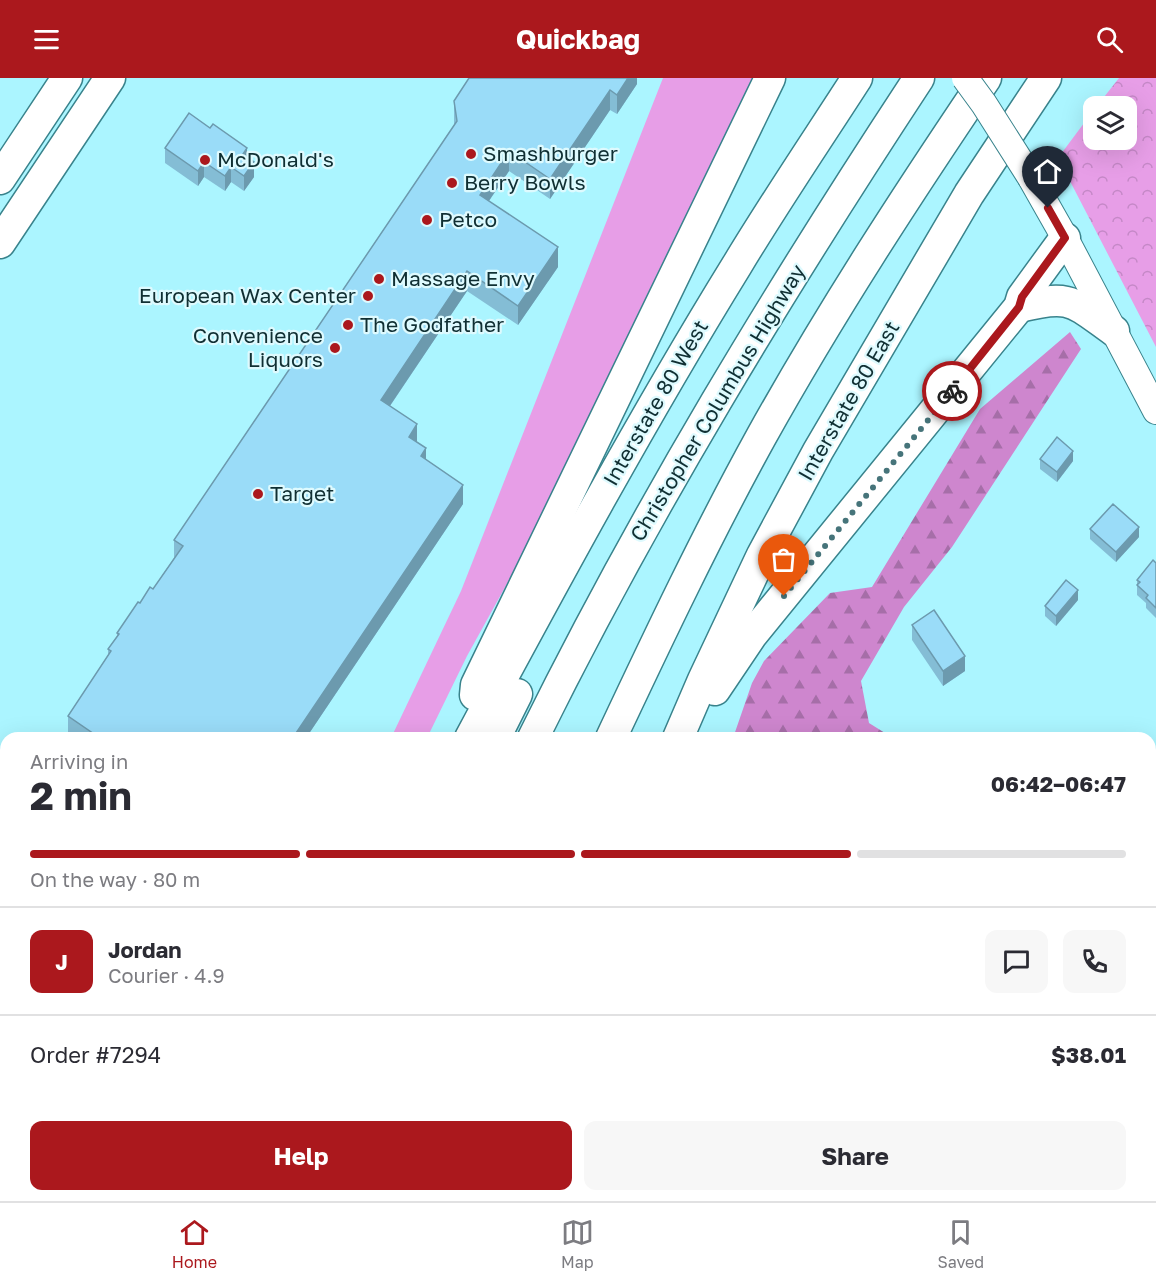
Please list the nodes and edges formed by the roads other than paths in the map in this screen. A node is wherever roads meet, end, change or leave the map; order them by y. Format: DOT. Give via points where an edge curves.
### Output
graph roads {
  1 [pos="68,78"];
  2 [pos="110,78"];
  3 [pos="770,78"];
  4 [pos="857,78"];
  5 [pos="919,78"];
  6 [pos="965,78"];
  7 [pos="986,78"];
  8 [pos="1046,78"];
  9 [pos="837,110"];
  10 [pos="0,179"];
  11 [pos="1065,238"];
  12 [pos="0,243"];
  13 [pos="1019,307"];
  14 [pos="1114,331"];
  15 [pos="1156,411"];
  16 [pos="470,732"];
  17 [pos="472,732"];
  18 [pos="498,732"];
  19 [pos="536,732"];
  20 [pos="615,732"];
  21 [pos="681,732"];
  22 [pos="688,732"];
  1 -- 10 [label="highway"];
  2 -- 12 [label="highway"];
  3 -- 16 [label="highway" via="477,684"];
  4 -- 9 [label="highway, Interstate 80 West"];
  5 -- 19 [label="highway, Christopher Columbus Highway" via="707,416 636,540"];
  6 -- 11 [label="main road, bridge"];
  7 -- 20 [label="highway" via="837,307 762,435 715,522"];
  8 -- 21 [label="highway, Interstate 80 East" via="969,194 818,451 762,555"];
  9 -- 17 [label="highway, Interstate 80 West" via="737,264 656,401"];
  9 -- 18 [label="highway" via="672,400"];
  11 -- 13 [label="highway" via="1022,297"];
  11 -- 14 [label="main road"];
  13 -- 14 [label="highway" via="1063,300"];
  13 -- 22 [label="highway" via="752,636"];
  14 -- 15 [label="main road"];
}
